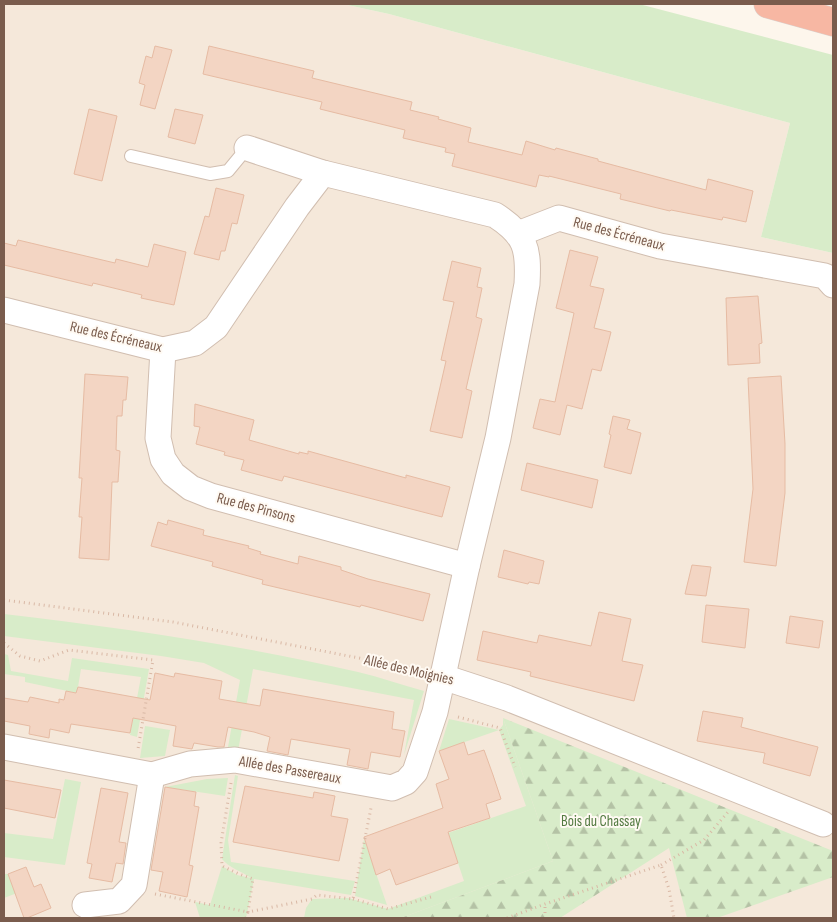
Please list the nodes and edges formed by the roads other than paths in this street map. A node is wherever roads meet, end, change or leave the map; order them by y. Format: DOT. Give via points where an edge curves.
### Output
graph roads {
  1 [pos="768,4"];
  2 [pos="833,22"];
  3 [pos="247,148"];
  4 [pos="131,156"];
  5 [pos="323,173"];
  6 [pos="518,234"];
  7 [pos="833,285"];
  8 [pos="4,310"];
  9 [pos="163,350"];
  10 [pos="467,566"];
  11 [pos="443,676"];
  12 [pos="4,747"];
  13 [pos="143,773"];
  14 [pos="828,830"];
  15 [pos="85,905"];
  1 -- 2 [label="highway"];
  3 -- 4 [label="lane" via="228,171 210,174"];
  3 -- 5 [label="street"];
  5 -- 6 [label="street" via="495,215"];
  5 -- 9 [label="street, Rue des Écréneaux" via="216,327 195,343"];
  6 -- 7 [label="street, Rue des Écréneaux" via="559,218 660,246 825,276"];
  6 -- 10 [label="street" via="529,260 527,284 498,438"];
  8 -- 9 [label="street, Rue des Écréneaux"];
  9 -- 10 [label="street, Rue des Pinsons" via="158,438 163,459 173,474 191,488"];
  10 -- 11 [label="street"];
  11 -- 13 [label="street, Allée des Passereaux" via="415,772 406,782 392,788 235,760"];
  11 -- 14 [label="street, Allée des Moignies" via="746,792"];
  12 -- 13 [label="street, Allée des Passereaux"];
  13 -- 15 [label="street" via="134,885 119,901"];
}
